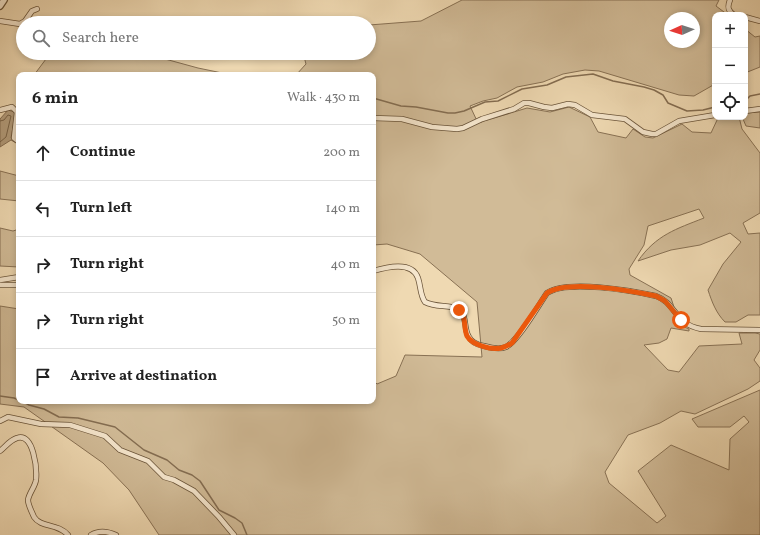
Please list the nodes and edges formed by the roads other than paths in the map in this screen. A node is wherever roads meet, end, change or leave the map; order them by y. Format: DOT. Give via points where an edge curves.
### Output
graph roads {
  1 [pos="4,0"];
  2 [pos="730,0"];
  3 [pos="0,6"];
  4 [pos="37,9"];
  5 [pos="730,12"];
  6 [pos="28,16"];
  7 [pos="748,18"];
  8 [pos="760,20"];
  9 [pos="0,21"];
  10 [pos="16,23"];
  11 [pos="760,108"];
  12 [pos="0,110"];
  13 [pos="748,110"];
  14 [pos="16,111"];
  15 [pos="712,116"];
  16 [pos="376,118"];
  17 [pos="16,121"];
  18 [pos="16,140"];
  19 [pos="376,270"];
  20 [pos="16,277"];
  21 [pos="0,280"];
  22 [pos="0,285"];
  23 [pos="16,285"];
  24 [pos="760,330"];
  25 [pos="0,421"];
  26 [pos="0,451"];
  27 [pos="68,535"];
  28 [pos="91,535"];
  29 [pos="116,535"];
  30 [pos="234,535"];
  1 -- 3 [label="street"];
  2 -- 5 [label="street"];
  4 -- 6 [label="street"];
  7 -- 8 [label="street"];
  9 -- 10 [label="street"];
  11 -- 13 [label="street"];
  12 -- 14 [label="street" via="12,107"];
  15 -- 16 [label="street" via="679,121 656,134 644,132 625,119 592,115 575,105 568,104 552,108 524,103 457,129 432,127 402,119"];
  17 -- 18 [label="street"];
  19 -- 24 [label="street" via="401,266 413,271 418,276 421,295 425,302 437,307 459,310 464,316 470,340 490,348 500,349 512,343 547,293 558,288 595,287 656,296 665,301 681,320 693,328"];
  20 -- 21 [label="street"];
  22 -- 23 [label="street"];
  25 -- 30 [label="street" via="8,417 34,423 70,425 105,436 120,450 148,461 164,477 194,491"];
  26 -- 27 [label="street" via="17,438 28,441 34,454 36,471 35,486 28,502 40,523 63,529"];
  28 -- 29 [label="street" via="99,531"];
}
